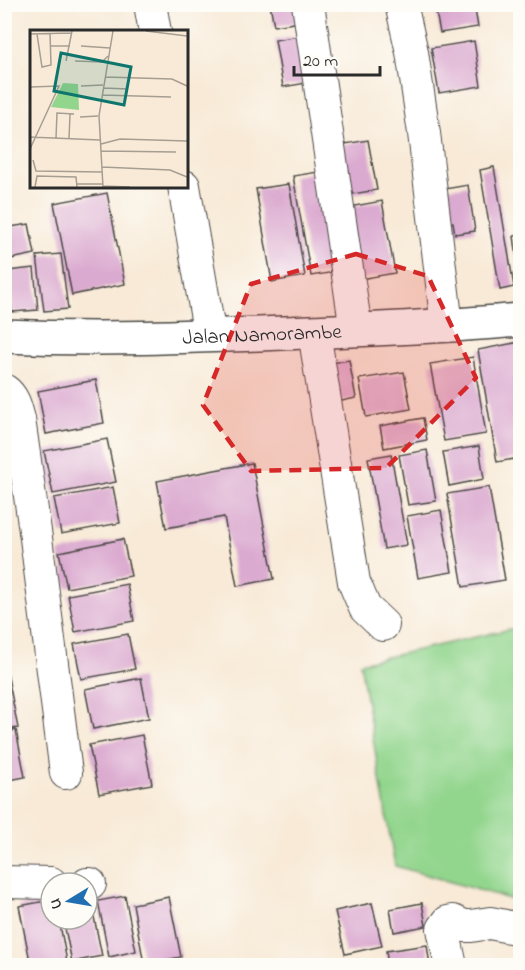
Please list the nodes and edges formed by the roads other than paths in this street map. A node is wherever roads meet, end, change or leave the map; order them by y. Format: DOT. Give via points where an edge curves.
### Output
graph roads {
  1 [pos="150,4"];
  2 [pos="308,4"];
  3 [pos="401,4"];
  4 [pos="155,30"];
  5 [pos="184,188"];
  6 [pos="520,320"];
  7 [pos="447,326"];
  8 [pos="356,330"];
  9 [pos="314,332"];
  10 [pos="4,336"];
  11 [pos="210,336"];
  12 [pos="4,390"];
  13 [pos="383,625"];
  14 [pos="66,773"];
  15 [pos="4,882"];
  16 [pos="39,883"];
  17 [pos="520,929"];
  18 [pos="450,966"];
  1 -- 4 [label="street"];
  2 -- 8 [label="street"];
  3 -- 7 [label="street" via="421,110"];
  5 -- 11 [label="street"];
  6 -- 7 [label="main road, Jalan Namorambe"];
  7 -- 8 [label="main road, Jalan Namorambe"];
  8 -- 9 [label="main road, Jalan Namorambe"];
  9 -- 11 [label="main road, Jalan Namorambe"];
  9 -- 13 [label="street" via="354,582 365,608"];
  10 -- 11 [label="main road, Jalan Namorambe"];
  12 -- 14 [label="street" via="15,403 19,419"];
  15 -- 16 [label="street"];
  17 -- 18 [label="street" via="490,923 464,926 448,922 443,929"];
}
